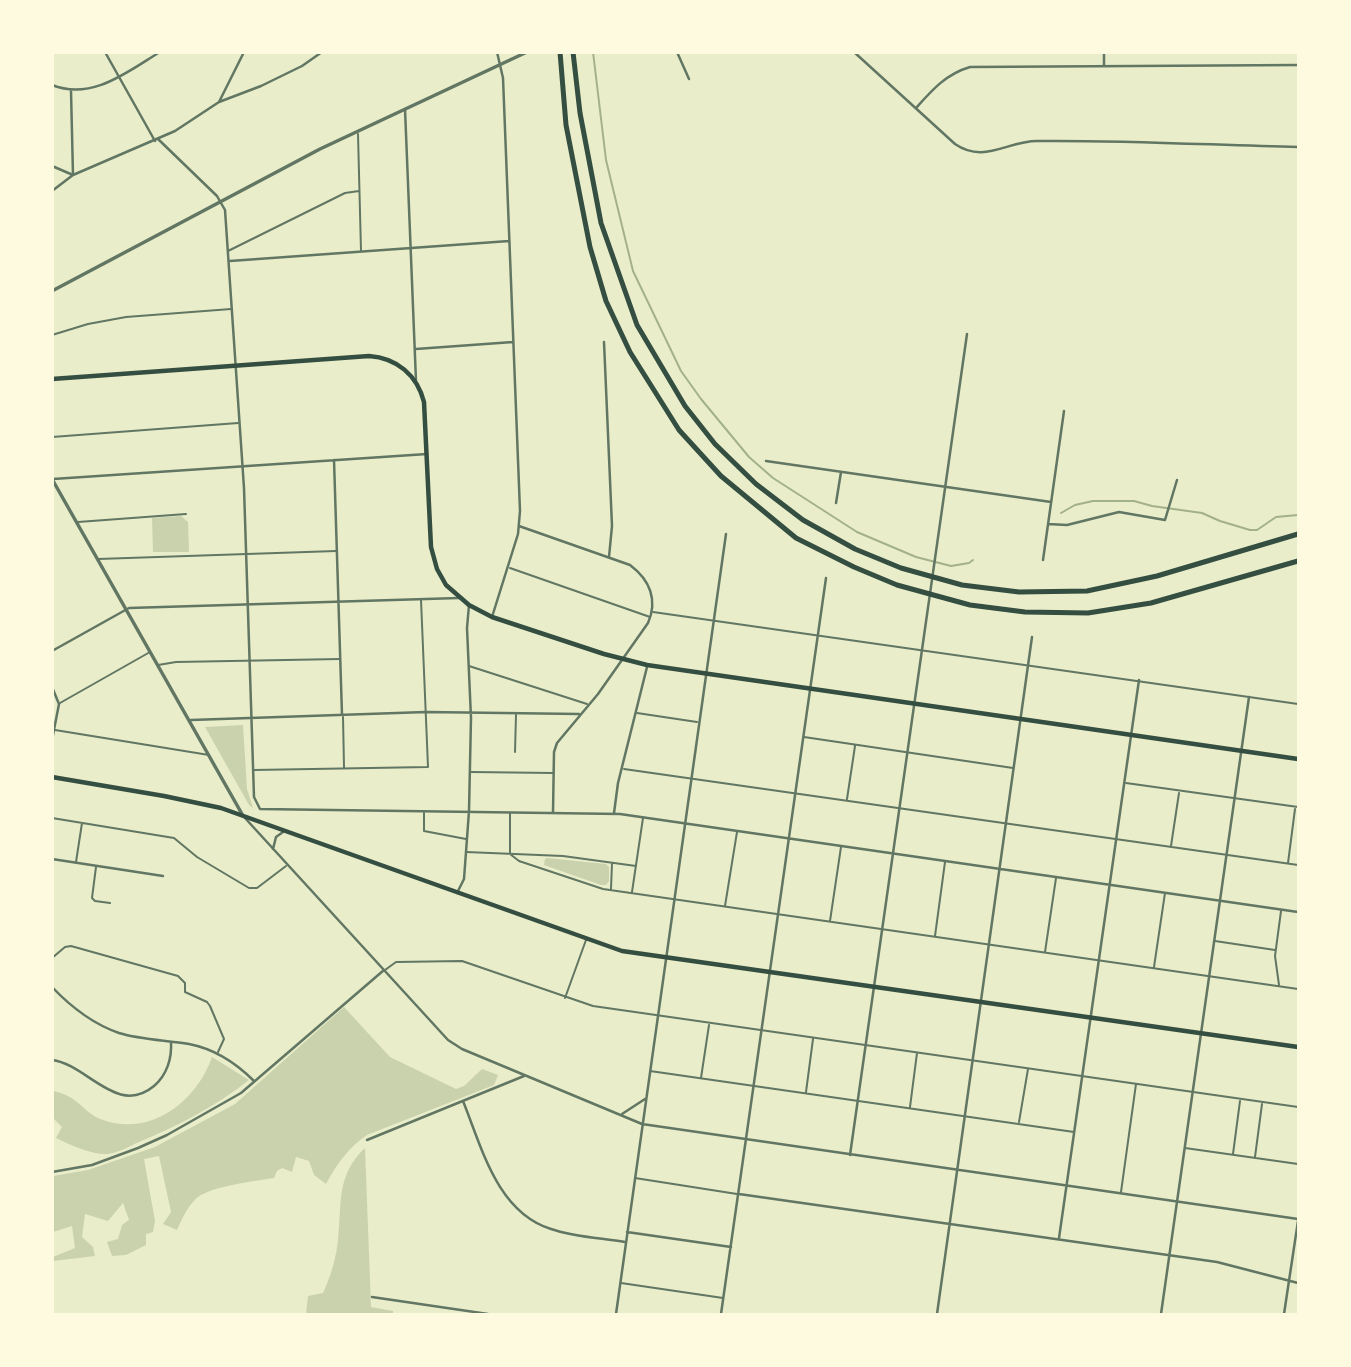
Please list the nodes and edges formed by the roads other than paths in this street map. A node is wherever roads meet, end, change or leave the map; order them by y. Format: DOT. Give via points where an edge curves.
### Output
graph roads {
  1 [pos="105,52"];
  2 [pos="160,52"];
  3 [pos="244,52"];
  4 [pos="322,52"];
  5 [pos="497,52"];
  6 [pos="527,52"];
  7 [pos="561,52"];
  8 [pos="573,52"];
  9 [pos="677,52"];
  10 [pos="1104,52"];
  11 [pos="856,53"];
  12 [pos="500,64"];
  13 [pos="1298,65"];
  14 [pos="1104,66"];
  15 [pos="119,76"];
  16 [pos="688,79"];
  17 [pos="52,85"];
  18 [pos="71,91"];
  19 [pos="219,102"];
  20 [pos="916,108"];
  21 [pos="405,109"];
  22 [pos="358,131"];
  23 [pos="156,140"];
  24 [pos="1298,146"];
  25 [pos="52,166"];
  26 [pos="73,175"];
  27 [pos="52,191"];
  28 [pos="359,191"];
  29 [pos="222,202"];
  30 [pos="509,241"];
  31 [pos="410,248"];
  32 [pos="228,251"];
  33 [pos="361,252"];
  34 [pos="228,261"];
  35 [pos="52,291"];
  36 [pos="232,309"];
  37 [pos="967,334"];
  38 [pos="52,335"];
  39 [pos="513,342"];
  40 [pos="604,342"];
  41 [pos="414,349"];
  42 [pos="235,365"];
  43 [pos="52,379"];
  44 [pos="416,381"];
  45 [pos="1064,411"];
  46 [pos="239,423"];
  47 [pos="52,437"];
  48 [pos="427,454"];
  49 [pos="334,460"];
  50 [pos="766,461"];
  51 [pos="243,467"];
  52 [pos="841,472"];
  53 [pos="52,480"];
  54 [pos="1177,480"];
  55 [pos="945,487"];
  56 [pos="1051,502"];
  57 [pos="836,503"];
  58 [pos="187,514"];
  59 [pos="77,523"];
  60 [pos="1048,524"];
  61 [pos="519,526"];
  62 [pos="726,534"];
  63 [pos="1298,534"];
  64 [pos="337,551"];
  65 [pos="246,554"];
  66 [pos="609,556"];
  67 [pos="98,559"];
  68 [pos="1044,560"];
  69 [pos="1298,563"];
  70 [pos="508,567"];
  71 [pos="826,578"];
  72 [pos="459,598"];
  73 [pos="421,599"];
  74 [pos="339,601"];
  75 [pos="249,604"];
  76 [pos="469,605"];
  77 [pos="126,609"];
  78 [pos="652,612"];
  79 [pos="492,617"];
  80 [pos="650,618"];
  81 [pos="714,621"];
  82 [pos="818,636"];
  83 [pos="1032,637"];
  84 [pos="52,651"];
  85 [pos="922,651"];
  86 [pos="151,652"];
  87 [pos="342,659"];
  88 [pos="621,660"];
  89 [pos="250,661"];
  90 [pos="158,665"];
  91 [pos="468,665"];
  92 [pos="1029,665"];
  93 [pos="647,666"];
  94 [pos="706,674"];
  95 [pos="1139,680"];
  96 [pos="52,687"];
  97 [pos="810,689"];
  98 [pos="1249,697"];
  99 [pos="58,704"];
  100 [pos="914,704"];
  101 [pos="1298,704"];
  102 [pos="588,705"];
  103 [pos="426,712"];
  104 [pos="470,713"];
  105 [pos="516,713"];
  106 [pos="636,713"];
  107 [pos="579,714"];
  108 [pos="342,715"];
  109 [pos="251,718"];
  110 [pos="1021,718"];
  111 [pos="190,720"];
  112 [pos="54,721"];
  113 [pos="698,722"];
  114 [pos="54,729"];
  115 [pos="1131,735"];
  116 [pos="804,737"];
  117 [pos="52,740"];
  118 [pos="855,744"];
  119 [pos="1242,751"];
  120 [pos="515,752"];
  121 [pos="908,752"];
  122 [pos="209,755"];
  123 [pos="1298,759"];
  124 [pos="344,768"];
  125 [pos="622,768"];
  126 [pos="1014,768"];
  127 [pos="253,770"];
  128 [pos="470,772"];
  129 [pos="553,773"];
  130 [pos="52,777"];
  131 [pos="691,778"];
  132 [pos="1124,783"];
  133 [pos="1180,791"];
  134 [pos="796,793"];
  135 [pos="1235,798"];
  136 [pos="847,800"];
  137 [pos="1297,807"];
  138 [pos="900,808"];
  139 [pos="424,811"];
  140 [pos="469,811"];
  141 [pos="510,812"];
  142 [pos="553,812"];
  143 [pos="614,813"];
  144 [pos="243,816"];
  145 [pos="643,817"];
  146 [pos="52,818"];
  147 [pos="82,823"];
  148 [pos="685,823"];
  149 [pos="1007,824"];
  150 [pos="737,830"];
  151 [pos="285,831"];
  152 [pos="789,838"];
  153 [pos="467,839"];
  154 [pos="1117,839"];
  155 [pos="841,846"];
  156 [pos="1171,847"];
  157 [pos="273,849"];
  158 [pos="466,852"];
  159 [pos="510,854"];
  160 [pos="893,854"];
  161 [pos="1227,855"];
  162 [pos="52,859"];
  163 [pos="945,861"];
  164 [pos="611,862"];
  165 [pos="76,863"];
  166 [pos="287,864"];
  167 [pos="1287,864"];
  168 [pos="1298,865"];
  169 [pos="97,866"];
  170 [pos="636,866"];
  171 [pos="1001,869"];
  172 [pos="163,876"];
  173 [pos="1056,877"];
  174 [pos="1111,885"];
  175 [pos="611,890"];
  176 [pos="1165,892"];
  177 [pos="457,893"];
  178 [pos="632,893"];
  179 [pos="674,900"];
  180 [pos="1220,900"];
  181 [pos="110,903"];
  182 [pos="725,907"];
  183 [pos="1282,909"];
  184 [pos="1298,912"];
  185 [pos="778,914"];
  186 [pos="830,922"];
  187 [pos="882,930"];
  188 [pos="935,937"];
  189 [pos="586,939"];
  190 [pos="1214,940"];
  191 [pos="990,944"];
  192 [pos="1276,950"];
  193 [pos="1044,953"];
  194 [pos="52,958"];
  195 [pos="666,958"];
  196 [pos="1099,961"];
  197 [pos="1153,968"];
  198 [pos="384,970"];
  199 [pos="769,972"];
  200 [pos="1209,976"];
  201 [pos="1279,986"];
  202 [pos="52,987"];
  203 [pos="874,988"];
  204 [pos="1298,989"];
  205 [pos="565,998"];
  206 [pos="982,1003"];
  207 [pos="657,1015"];
  208 [pos="1091,1019"];
  209 [pos="710,1023"];
  210 [pos="761,1031"];
  211 [pos="1201,1034"];
  212 [pos="813,1038"];
  213 [pos="171,1042"];
  214 [pos="866,1044"];
  215 [pos="1298,1047"];
  216 [pos="918,1052"];
  217 [pos="217,1053"];
  218 [pos="52,1060"];
  219 [pos="973,1060"];
  220 [pos="1028,1068"];
  221 [pos="649,1071"];
  222 [pos="524,1076"];
  223 [pos="1083,1076"];
  224 [pos="701,1079"];
  225 [pos="254,1081"];
  226 [pos="1136,1084"];
  227 [pos="753,1087"];
  228 [pos="1193,1091"];
  229 [pos="806,1093"];
  230 [pos="1241,1098"];
  231 [pos="645,1099"];
  232 [pos="463,1101"];
  233 [pos="858,1101"];
  234 [pos="1263,1102"];
  235 [pos="1298,1107"];
  236 [pos="910,1108"];
  237 [pos="620,1115"];
  238 [pos="965,1115"];
  239 [pos="642,1124"];
  240 [pos="1019,1124"];
  241 [pos="1075,1132"];
  242 [pos="746,1139"];
  243 [pos="367,1140"];
  244 [pos="1185,1148"];
  245 [pos="850,1155"];
  246 [pos="1233,1155"];
  247 [pos="1255,1158"];
  248 [pos="1298,1164"];
  249 [pos="957,1170"];
  250 [pos="52,1172"];
  251 [pos="634,1178"];
  252 [pos="1067,1186"];
  253 [pos="1121,1193"];
  254 [pos="738,1194"];
  255 [pos="1177,1201"];
  256 [pos="1298,1220"];
  257 [pos="950,1224"];
  258 [pos="626,1232"];
  259 [pos="1059,1239"];
  260 [pos="625,1242"];
  261 [pos="731,1247"];
  262 [pos="1169,1255"];
  263 [pos="1289,1281"];
  264 [pos="620,1283"];
  265 [pos="1298,1283"];
  266 [pos="372,1297"];
  267 [pos="724,1298"];
  268 [pos="488,1314"];
  269 [pos="615,1314"];
  270 [pos="721,1314"];
  271 [pos="937,1314"];
  272 [pos="1161,1314"];
  273 [pos="1284,1314"];
  1 -- 15 [label="street"];
  2 -- 15 [label="street"];
  3 -- 19 [label="street"];
  4 -- 19 [label="street" via="261,86"];
  5 -- 12 [label="street"];
  6 -- 12 [label="street"];
  7 -- 69 [label="highway" via="566,124 590,247 606,302 630,352 679,430 721,476 796,538 897,585 970,605 1024,612 1088,613 1150,603"];
  8 -- 63 [label="highway" via="601,223 637,325 685,406 715,443 756,484 803,520 901,568 962,585 1019,592 1087,591 1157,576"];
  9 -- 16 [label="street"];
  10 -- 14 [label="street"];
  11 -- 20 [label="street"];
  12 -- 21 [label="street"];
  12 -- 30 [label="street"];
  13 -- 14 [label="street"];
  14 -- 20 [label="street" via="970,67 950,74"];
  15 -- 18 [label="street" via="93,89"];
  15 -- 23 [label="street"];
  17 -- 18 [label="street"];
  18 -- 26 [label="street"];
  19 -- 23 [label="street"];
  20 -- 24 [label="street" via="955,144 982,153 1035,141"];
  21 -- 22 [label="street"];
  21 -- 31 [label="street"];
  22 -- 28 [label="lane"];
  22 -- 29 [label="street"];
  23 -- 26 [label="street"];
  23 -- 29 [label="street"];
  25 -- 26 [label="street"];
  26 -- 27 [label="street"];
  28 -- 32 [label="lane" via="345,193"];
  28 -- 33 [label="lane"];
  29 -- 32 [label="street"];
  29 -- 35 [label="street"];
  30 -- 31 [label="street"];
  30 -- 39 [label="street"];
  31 -- 33 [label="street"];
  31 -- 41 [label="street"];
  32 -- 34 [label="street"];
  33 -- 34 [label="street"];
  34 -- 36 [label="street"];
  36 -- 38 [label="lane" via="126,317"];
  36 -- 42 [label="street"];
  37 -- 55 [label="street"];
  39 -- 41 [label="street"];
  39 -- 61 [label="street"];
  40 -- 66 [label="street" via="612,526"];
  41 -- 44 [label="street"];
  42 -- 43 [label="main road"];
  42 -- 44 [label="main road" via="376,356 399,365"];
  42 -- 46 [label="street"];
  44 -- 48 [label="main road" via="424,402"];
  45 -- 56 [label="street"];
  46 -- 47 [label="lane"];
  46 -- 51 [label="street"];
  48 -- 49 [label="street"];
  48 -- 72 [label="main road" via="432,555 440,576"];
  49 -- 51 [label="street"];
  49 -- 64 [label="street"];
  50 -- 52 [label="street"];
  51 -- 53 [label="street"];
  51 -- 65 [label="street"];
  52 -- 55 [label="street"];
  52 -- 57 [label="street"];
  53 -- 59 [label="street"];
  54 -- 60 [label="street" via="1165,520 1119,512 1068,525"];
  55 -- 56 [label="street"];
  55 -- 85 [label="street"];
  56 -- 60 [label="street"];
  58 -- 59 [label="lane"];
  59 -- 67 [label="street"];
  60 -- 68 [label="street"];
  61 -- 66 [label="street"];
  61 -- 70 [label="street"];
  62 -- 81 [label="street"];
  64 -- 65 [label="lane"];
  64 -- 74 [label="street"];
  65 -- 67 [label="lane"];
  65 -- 75 [label="street"];
  66 -- 78 [label="street" via="643,577 652,592"];
  67 -- 77 [label="street"];
  70 -- 79 [label="street"];
  70 -- 80 [label="lane"];
  71 -- 82 [label="street"];
  72 -- 73 [label="street"];
  72 -- 76 [label="main road"];
  73 -- 74 [label="street"];
  73 -- 103 [label="lane"];
  74 -- 75 [label="street"];
  74 -- 87 [label="street"];
  75 -- 77 [label="street"];
  75 -- 89 [label="street"];
  76 -- 79 [label="main road"];
  76 -- 91 [label="street"];
  77 -- 84 [label="street"];
  77 -- 86 [label="street"];
  78 -- 80 [label="street"];
  78 -- 81 [label="lane"];
  79 -- 88 [label="main road"];
  80 -- 88 [label="street"];
  81 -- 82 [label="lane"];
  81 -- 94 [label="street"];
  82 -- 85 [label="lane"];
  82 -- 97 [label="street"];
  83 -- 92 [label="street"];
  85 -- 92 [label="lane"];
  85 -- 100 [label="street"];
  86 -- 90 [label="street"];
  86 -- 99 [label="lane"];
  87 -- 89 [label="lane"];
  87 -- 108 [label="street"];
  88 -- 93 [label="main road"];
  88 -- 102 [label="street"];
  89 -- 90 [label="lane"];
  89 -- 109 [label="street"];
  90 -- 111 [label="street"];
  91 -- 102 [label="lane"];
  91 -- 104 [label="street"];
  92 -- 95 [label="lane"];
  92 -- 110 [label="street"];
  93 -- 94 [label="main road"];
  93 -- 106 [label="street"];
  94 -- 97 [label="main road"];
  94 -- 113 [label="street"];
  95 -- 98 [label="lane"];
  95 -- 115 [label="street"];
  96 -- 99 [label="street"];
  97 -- 100 [label="main road"];
  97 -- 116 [label="street"];
  98 -- 101 [label="lane"];
  98 -- 119 [label="street"];
  99 -- 112 [label="street"];
  100 -- 110 [label="main road"];
  100 -- 121 [label="street"];
  102 -- 107 [label="street"];
  103 -- 104 [label="street"];
  103 -- 108 [label="street"];
  103 -- 124 [label="lane" via="428,767"];
  104 -- 105 [label="street"];
  104 -- 128 [label="street"];
  105 -- 107 [label="street"];
  105 -- 120 [label="lane"];
  106 -- 113 [label="lane"];
  106 -- 125 [label="street"];
  107 -- 129 [label="street" via="557,743"];
  108 -- 109 [label="street"];
  108 -- 124 [label="lane"];
  109 -- 111 [label="street"];
  109 -- 127 [label="street"];
  110 -- 115 [label="main road"];
  110 -- 126 [label="street"];
  111 -- 122 [label="street"];
  112 -- 114 [label="street"];
  113 -- 131 [label="street"];
  114 -- 117 [label="street"];
  114 -- 122 [label="lane"];
  115 -- 119 [label="main road"];
  115 -- 132 [label="street"];
  116 -- 118 [label="lane"];
  116 -- 134 [label="street"];
  118 -- 121 [label="lane"];
  118 -- 136 [label="lane"];
  119 -- 123 [label="main road"];
  119 -- 135 [label="street"];
  121 -- 126 [label="lane"];
  121 -- 138 [label="street"];
  122 -- 144 [label="street"];
  124 -- 127 [label="lane"];
  125 -- 131 [label="lane"];
  125 -- 143 [label="street"];
  126 -- 149 [label="street"];
  127 -- 139 [label="street" via="254,797 257,806 265,810"];
  128 -- 129 [label="lane"];
  128 -- 140 [label="street"];
  129 -- 142 [label="street"];
  130 -- 144 [label="main road" via="200,802"];
  131 -- 134 [label="lane"];
  131 -- 148 [label="street"];
  132 -- 133 [label="lane"];
  132 -- 154 [label="street"];
  133 -- 135 [label="lane"];
  133 -- 156 [label="lane"];
  134 -- 136 [label="lane"];
  134 -- 152 [label="street"];
  135 -- 137 [label="lane"];
  135 -- 161 [label="street"];
  136 -- 138 [label="lane"];
  137 -- 167 [label="lane"];
  138 -- 149 [label="lane"];
  138 -- 160 [label="street"];
  139 -- 140 [label="street"];
  139 -- 153 [label="lane" via="424,831"];
  140 -- 141 [label="street"];
  140 -- 153 [label="street"];
  141 -- 142 [label="street"];
  141 -- 159 [label="lane"];
  142 -- 143 [label="street"];
  143 -- 145 [label="street"];
  144 -- 151 [label="main road"];
  144 -- 157 [label="street"];
  145 -- 148 [label="street"];
  145 -- 170 [label="lane"];
  146 -- 147 [label="lane"];
  147 -- 165 [label="lane"];
  147 -- 166 [label="lane" via="174,838 249,888 257,888"];
  148 -- 150 [label="street"];
  148 -- 179 [label="street"];
  149 -- 154 [label="lane"];
  149 -- 171 [label="street"];
  150 -- 152 [label="street"];
  150 -- 182 [label="lane"];
  151 -- 157 [label="street" via="276,837"];
  151 -- 177 [label="main road"];
  152 -- 155 [label="street"];
  152 -- 185 [label="street"];
  153 -- 158 [label="street"];
  154 -- 156 [label="lane"];
  154 -- 174 [label="street"];
  155 -- 160 [label="street"];
  155 -- 186 [label="lane"];
  156 -- 161 [label="lane"];
  157 -- 166 [label="street"];
  158 -- 159 [label="lane"];
  158 -- 177 [label="street" via="463,883"];
  159 -- 164 [label="lane"];
  159 -- 175 [label="lane" via="519,861"];
  160 -- 163 [label="street"];
  160 -- 187 [label="street"];
  161 -- 167 [label="lane"];
  161 -- 180 [label="street"];
  162 -- 165 [label="street"];
  163 -- 171 [label="street"];
  163 -- 188 [label="lane"];
  164 -- 170 [label="lane"];
  164 -- 175 [label="lane"];
  165 -- 169 [label="street"];
  166 -- 198 [label="street"];
  167 -- 168 [label="lane"];
  169 -- 172 [label="street"];
  169 -- 181 [label="lane" via="92,898"];
  170 -- 178 [label="lane"];
  171 -- 173 [label="street"];
  171 -- 191 [label="street"];
  173 -- 174 [label="street"];
  173 -- 193 [label="lane"];
  174 -- 176 [label="street"];
  174 -- 196 [label="street"];
  175 -- 178 [label="lane"];
  176 -- 180 [label="street"];
  176 -- 197 [label="lane"];
  177 -- 189 [label="main road"];
  178 -- 179 [label="lane"];
  179 -- 182 [label="lane"];
  179 -- 195 [label="street"];
  180 -- 183 [label="street"];
  180 -- 190 [label="street"];
  182 -- 185 [label="lane"];
  183 -- 184 [label="street"];
  183 -- 192 [label="lane"];
  185 -- 186 [label="lane"];
  185 -- 199 [label="street"];
  186 -- 187 [label="lane"];
  187 -- 188 [label="lane"];
  187 -- 203 [label="street"];
  188 -- 191 [label="lane"];
  189 -- 195 [label="main road"];
  189 -- 205 [label="lane"];
  190 -- 192 [label="lane"];
  190 -- 200 [label="street"];
  191 -- 193 [label="lane"];
  191 -- 206 [label="street"];
  192 -- 201 [label="lane"];
  193 -- 196 [label="lane"];
  194 -- 217 [label="lane" via="71,946 178,976 185,983 185,992 210,1006 224,1039"];
  195 -- 199 [label="main road"];
  195 -- 207 [label="street"];
  196 -- 197 [label="lane"];
  196 -- 208 [label="street"];
  197 -- 200 [label="lane"];
  198 -- 205 [label="lane" via="396,962 462,961"];
  198 -- 222 [label="street" via="457,1047"];
  198 -- 225 [label="street"];
  199 -- 203 [label="main road"];
  199 -- 210 [label="street"];
  200 -- 201 [label="lane"];
  200 -- 211 [label="street"];
  201 -- 204 [label="lane"];
  202 -- 213 [label="street" via="82,1014 106,1027"];
  203 -- 206 [label="main road"];
  203 -- 214 [label="street"];
  205 -- 207 [label="lane"];
  206 -- 208 [label="main road"];
  206 -- 219 [label="street"];
  207 -- 209 [label="lane"];
  207 -- 221 [label="street"];
  208 -- 211 [label="main road"];
  208 -- 223 [label="street"];
  209 -- 210 [label="lane"];
  209 -- 224 [label="lane"];
  210 -- 212 [label="lane"];
  210 -- 227 [label="street"];
  211 -- 215 [label="main road"];
  211 -- 228 [label="street"];
  212 -- 214 [label="lane"];
  212 -- 229 [label="lane"];
  213 -- 217 [label="street"];
  213 -- 218 [label="street" via="163,1076 137,1094 109,1091 74,1066"];
  214 -- 216 [label="lane"];
  214 -- 233 [label="street"];
  216 -- 219 [label="lane"];
  216 -- 236 [label="lane"];
  217 -- 225 [label="street"];
  219 -- 220 [label="lane"];
  219 -- 238 [label="street"];
  220 -- 223 [label="lane"];
  220 -- 240 [label="lane"];
  221 -- 224 [label="lane"];
  221 -- 231 [label="street"];
  222 -- 232 [label="street"];
  222 -- 237 [label="street"];
  223 -- 226 [label="lane"];
  223 -- 241 [label="street"];
  224 -- 227 [label="lane"];
  225 -- 250 [label="street" via="167,1136 108,1160"];
  226 -- 228 [label="lane"];
  226 -- 253 [label="lane"];
  227 -- 229 [label="lane"];
  227 -- 242 [label="street"];
  228 -- 230 [label="lane"];
  228 -- 244 [label="street"];
  229 -- 233 [label="lane"];
  230 -- 234 [label="lane"];
  230 -- 246 [label="lane"];
  231 -- 237 [label="street"];
  231 -- 239 [label="street"];
  232 -- 243 [label="street"];
  232 -- 260 [label="street" via="497,1183 520,1213 551,1229"];
  233 -- 236 [label="lane"];
  233 -- 245 [label="street"];
  234 -- 235 [label="lane"];
  234 -- 247 [label="lane"];
  236 -- 238 [label="lane"];
  237 -- 239 [label="street"];
  238 -- 240 [label="lane"];
  238 -- 249 [label="street"];
  239 -- 242 [label="street"];
  239 -- 251 [label="street"];
  240 -- 241 [label="lane"];
  241 -- 252 [label="street"];
  242 -- 245 [label="street"];
  242 -- 254 [label="street"];
  244 -- 246 [label="lane"];
  244 -- 255 [label="street"];
  245 -- 249 [label="street"];
  246 -- 247 [label="lane"];
  247 -- 248 [label="lane"];
  249 -- 252 [label="street"];
  249 -- 257 [label="street"];
  251 -- 254 [label="lane"];
  251 -- 258 [label="street"];
  252 -- 253 [label="street"];
  252 -- 259 [label="street"];
  253 -- 255 [label="street"];
  254 -- 257 [label="street"];
  254 -- 261 [label="street"];
  255 -- 256 [label="street"];
  255 -- 262 [label="street"];
  256 -- 263 [label="street"];
  257 -- 259 [label="street"];
  257 -- 271 [label="street"];
  258 -- 260 [label="street"];
  258 -- 261 [label="street"];
  259 -- 262 [label="street"];
  260 -- 264 [label="street"];
  261 -- 267 [label="street"];
  262 -- 263 [label="street"];
  262 -- 272 [label="street"];
  263 -- 265 [label="street"];
  263 -- 273 [label="street"];
  264 -- 267 [label="lane"];
  264 -- 269 [label="street"];
  266 -- 268 [label="street"];
  267 -- 270 [label="street"];
}
